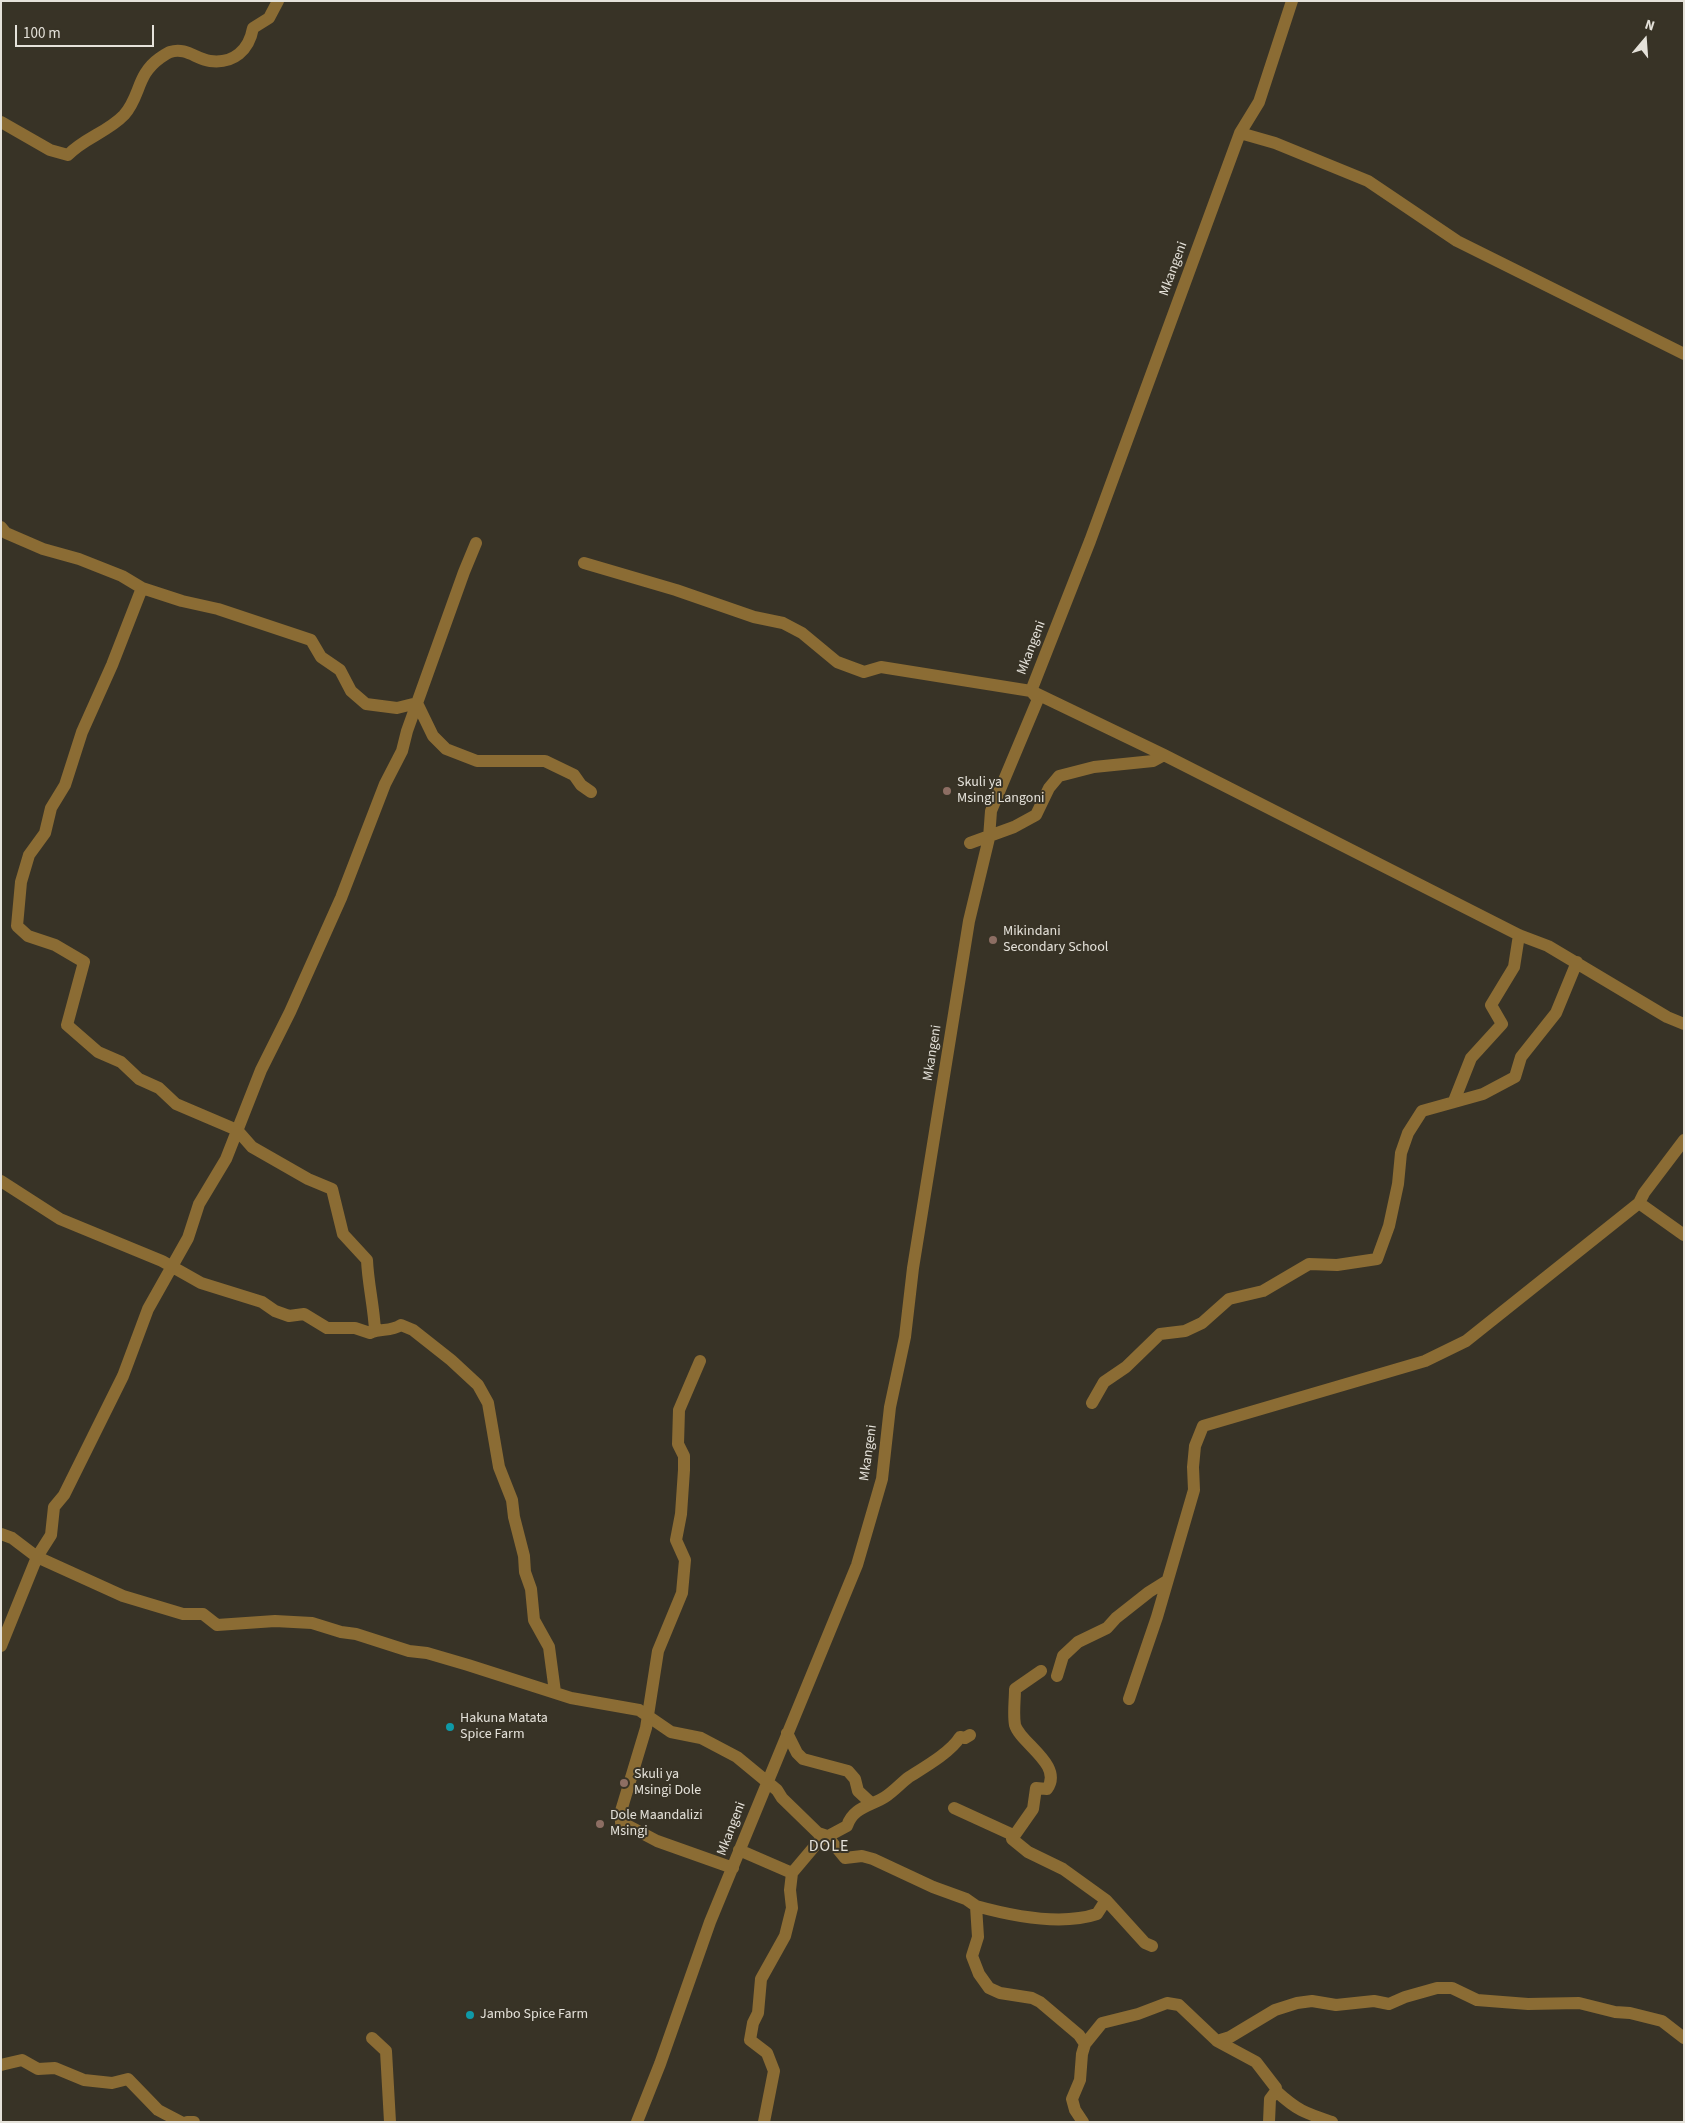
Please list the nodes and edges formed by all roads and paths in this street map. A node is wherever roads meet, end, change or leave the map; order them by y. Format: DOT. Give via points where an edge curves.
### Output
graph roads {
  1 [pos="278,1"];
  2 [pos="1292,1"];
  3 [pos="1,122"];
  4 [pos="1240,133"];
  5 [pos="1684,354"];
  6 [pos="1,527"];
  7 [pos="476,543"];
  8 [pos="584,563"];
  9 [pos="142,588"];
  10 [pos="1032,691"];
  11 [pos="417,703"];
  12 [pos="1164,755"];
  13 [pos="591,792"];
  14 [pos="989,838"];
  15 [pos="970,843"];
  16 [pos="1519,935"];
  17 [pos="1577,962"];
  18 [pos="1684,1024"];
  19 [pos="1454,1101"];
  20 [pos="237,1130"];
  21 [pos="1684,1140"];
  22 [pos="1,1181"];
  23 [pos="1639,1203"];
  24 [pos="1684,1235"];
  25 [pos="172,1267"];
  26 [pos="375,1331"];
  27 [pos="700,1361"];
  28 [pos="1092,1403"];
  29 [pos="1,1534"];
  30 [pos="37,1557"];
  31 [pos="1165,1582"];
  32 [pos="1,1646"];
  33 [pos="1041,1670"];
  34 [pos="1056,1676"];
  35 [pos="555,1692"];
  36 [pos="1129,1699"];
  37 [pos="649,1715"];
  38 [pos="787,1732"];
  39 [pos="970,1735"];
  40 [pos="767,1781"];
  41 [pos="871,1803"];
  42 [pos="954,1808"];
  43 [pos="1013,1835"];
  44 [pos="827,1836"];
  45 [pos="739,1850"];
  46 [pos="733,1868"];
  47 [pos="792,1873"];
  48 [pos="1106,1900"];
  49 [pos="976,1906"];
  50 [pos="1152,1946"];
  51 [pos="372,2038"];
  52 [pos="1684,2038"];
  53 [pos="1217,2041"];
  54 [pos="1085,2044"];
  55 [pos="1,2065"];
  56 [pos="1276,2091"];
  57 [pos="180,2122"];
  58 [pos="187,2122"];
  59 [pos="194,2122"];
  60 [pos="390,2122"];
  61 [pos="637,2122"];
  62 [pos="764,2122"];
  63 [pos="1084,2122"];
  64 [pos="1269,2122"];
  65 [pos="1332,2122"];
  1 -- 3 [label="street" via="269,18 253,28 248,48 238,55 208,60 186,51 169,52 156,61 146,69 124,115 68,155 50,150"];
  2 -- 4 [label="street, Mkangeni" via="1259,102"];
  4 -- 5 [label="street" via="1275,142 1368,181 1457,241"];
  4 -- 10 [label="street, Mkangeni"];
  6 -- 9 [label="street" via="6,533 24,541 113,573"];
  7 -- 11 [label="street"];
  8 -- 10 [label="street" via="754,617 783,623 802,633 838,662 864,672 881,667"];
  9 -- 11 [label="street" via="311,640 321,657 340,670 351,691 366,704 397,708"];
  9 -- 20 [label="street" via="82,732 65,786 50,808 45,833 29,855 21,882 17,926 28,936 84,962 67,1025 98,1052 121,1062 139,1079 159,1088 176,1104"];
  10 -- 12 [label="street"];
  10 -- 14 [label="street, Mkangeni" via="1038,699 991,810"];
  11 -- 13 [label="street" via="433,736 446,749 477,761 545,762 574,775"];
  11 -- 20 [label="street" via="402,751"];
  12 -- 14 [label="street" via="1153,761 1094,767 1059,776 1049,788 1036,815"];
  12 -- 16 [label="street"];
  14 -- 15 [label="street"];
  14 -- 38 [label="street, Mkangeni" via="968,921 905,1337 890,1406 882,1479 857,1565"];
  16 -- 17 [label="street" via="1534,939"];
  16 -- 19 [label="street" via="1514,967 1491,1006 1502,1024 1471,1058"];
  17 -- 18 [label="street"];
  17 -- 19 [label="street" via="1556,1013 1521,1057 1515,1077 1484,1094"];
  19 -- 28 [label="street" via="1422,1111 1408,1133 1389,1226 1377,1259 1337,1266 1309,1264 1263,1291 1229,1299 1202,1323 1185,1331 1160,1334 1126,1367 1104,1382"];
  20 -- 25 [label="street" via="226,1159 199,1204 188,1238"];
  20 -- 26 [label="street" via="252,1147 332,1189 343,1234 367,1260"];
  21 -- 23 [label="street"];
  22 -- 25 [label="street" via="60,1219"];
  23 -- 24 [label="street"];
  23 -- 31 [label="street" via="1466,1341 1425,1361 1203,1426 1195,1446 1192,1467 1194,1490"];
  25 -- 26 [label="street" via="201,1282 262,1302 289,1316 304,1314 327,1328"];
  25 -- 30 [label="street" via="148,1309 123,1376 64,1496 54,1506 51,1536"];
  26 -- 35 [label="street" via="393,1330 401,1325 412,1330 467,1374 478,1385 488,1404 498,1460 512,1500 525,1572 532,1588 534,1620 549,1647"];
  27 -- 37 [label="street" via="679,1410 678,1444 684,1456 684,1470 676,1540 685,1560 682,1594 658,1651"];
  29 -- 30 [label="street" via="12,1538"];
  30 -- 32 [label="street"];
  30 -- 35 [label="street" via="123,1596 183,1614 203,1614 217,1625 275,1621 312,1623 427,1653"];
  31 -- 34 [label="street" via="1107,1628 1078,1642 1063,1656"];
  31 -- 36 [label="street" via="1157,1617"];
  33 -- 43 [label="street" via="1015,1689 1016,1726 1022,1737 1039,1752 1050,1773 1050,1785 1047,1789 1036,1788 1033,1809"];
  35 -- 37 [label="street"];
  37 -- 40 [label="street" via="671,1732 701,1738 737,1757"];
  37 -- 46 [label="street" via="621,1811 621,1822 656,1841"];
  38 -- 40 [label="street, Mkangeni"];
  38 -- 41 [label="street" via="803,1759 852,1774 858,1791"];
  39 -- 41 [label="street" via="960,1738 935,1761 885,1797"];
  40 -- 44 [label="street" via="818,1833"];
  40 -- 45 [label="street, Mkangeni"];
  41 -- 44 [label="street" via="855,1812 847,1826"];
  42 -- 43 [label="street"];
  43 -- 48 [label="street" via="1012,1838 1028,1852 1063,1869"];
  44 -- 47 [label="street" via="810,1849"];
  44 -- 49 [label="street" via="844,1858 862,1856 874,1859"];
  45 -- 46 [label="street, Mkangeni"];
  45 -- 47 [label="street"];
  46 -- 61 [label="street, Mkangeni"];
  47 -- 62 [label="street" via="792,1908 784,1936 761,1979 759,2008 750,2040 767,2052 774,2071"];
  48 -- 49 [label="street" via="1097,1914 1073,1920"];
  48 -- 50 [label="street" via="1145,1943"];
  49 -- 54 [label="street" via="978,1937 972,1956 989,1988 1040,2002 1080,2035"];
  51 -- 60 [label="street" via="386,2051"];
  52 -- 53 [label="street" via="1662,2021 1630,2013 1579,2003 1476,2000 1452,1988 1437,1988 1389,2004 1374,2001 1336,2005 1298,2002 1275,2010 1230,2038"];
  53 -- 54 [label="street" via="1179,2005 1167,2003 1102,2023"];
  53 -- 56 [label="street" via="1256,2062"];
  54 -- 63 [label="street" via="1080,2080 1072,2099"];
  55 -- 57 [label="street" via="22,2060 38,2069 55,2068 84,2080 112,2083 128,2079 158,2110"];
  56 -- 64 [label="street" via="1270,2099"];
  56 -- 65 [label="street" via="1295,2109"];
  58 -- 59 [label="street"];
}
